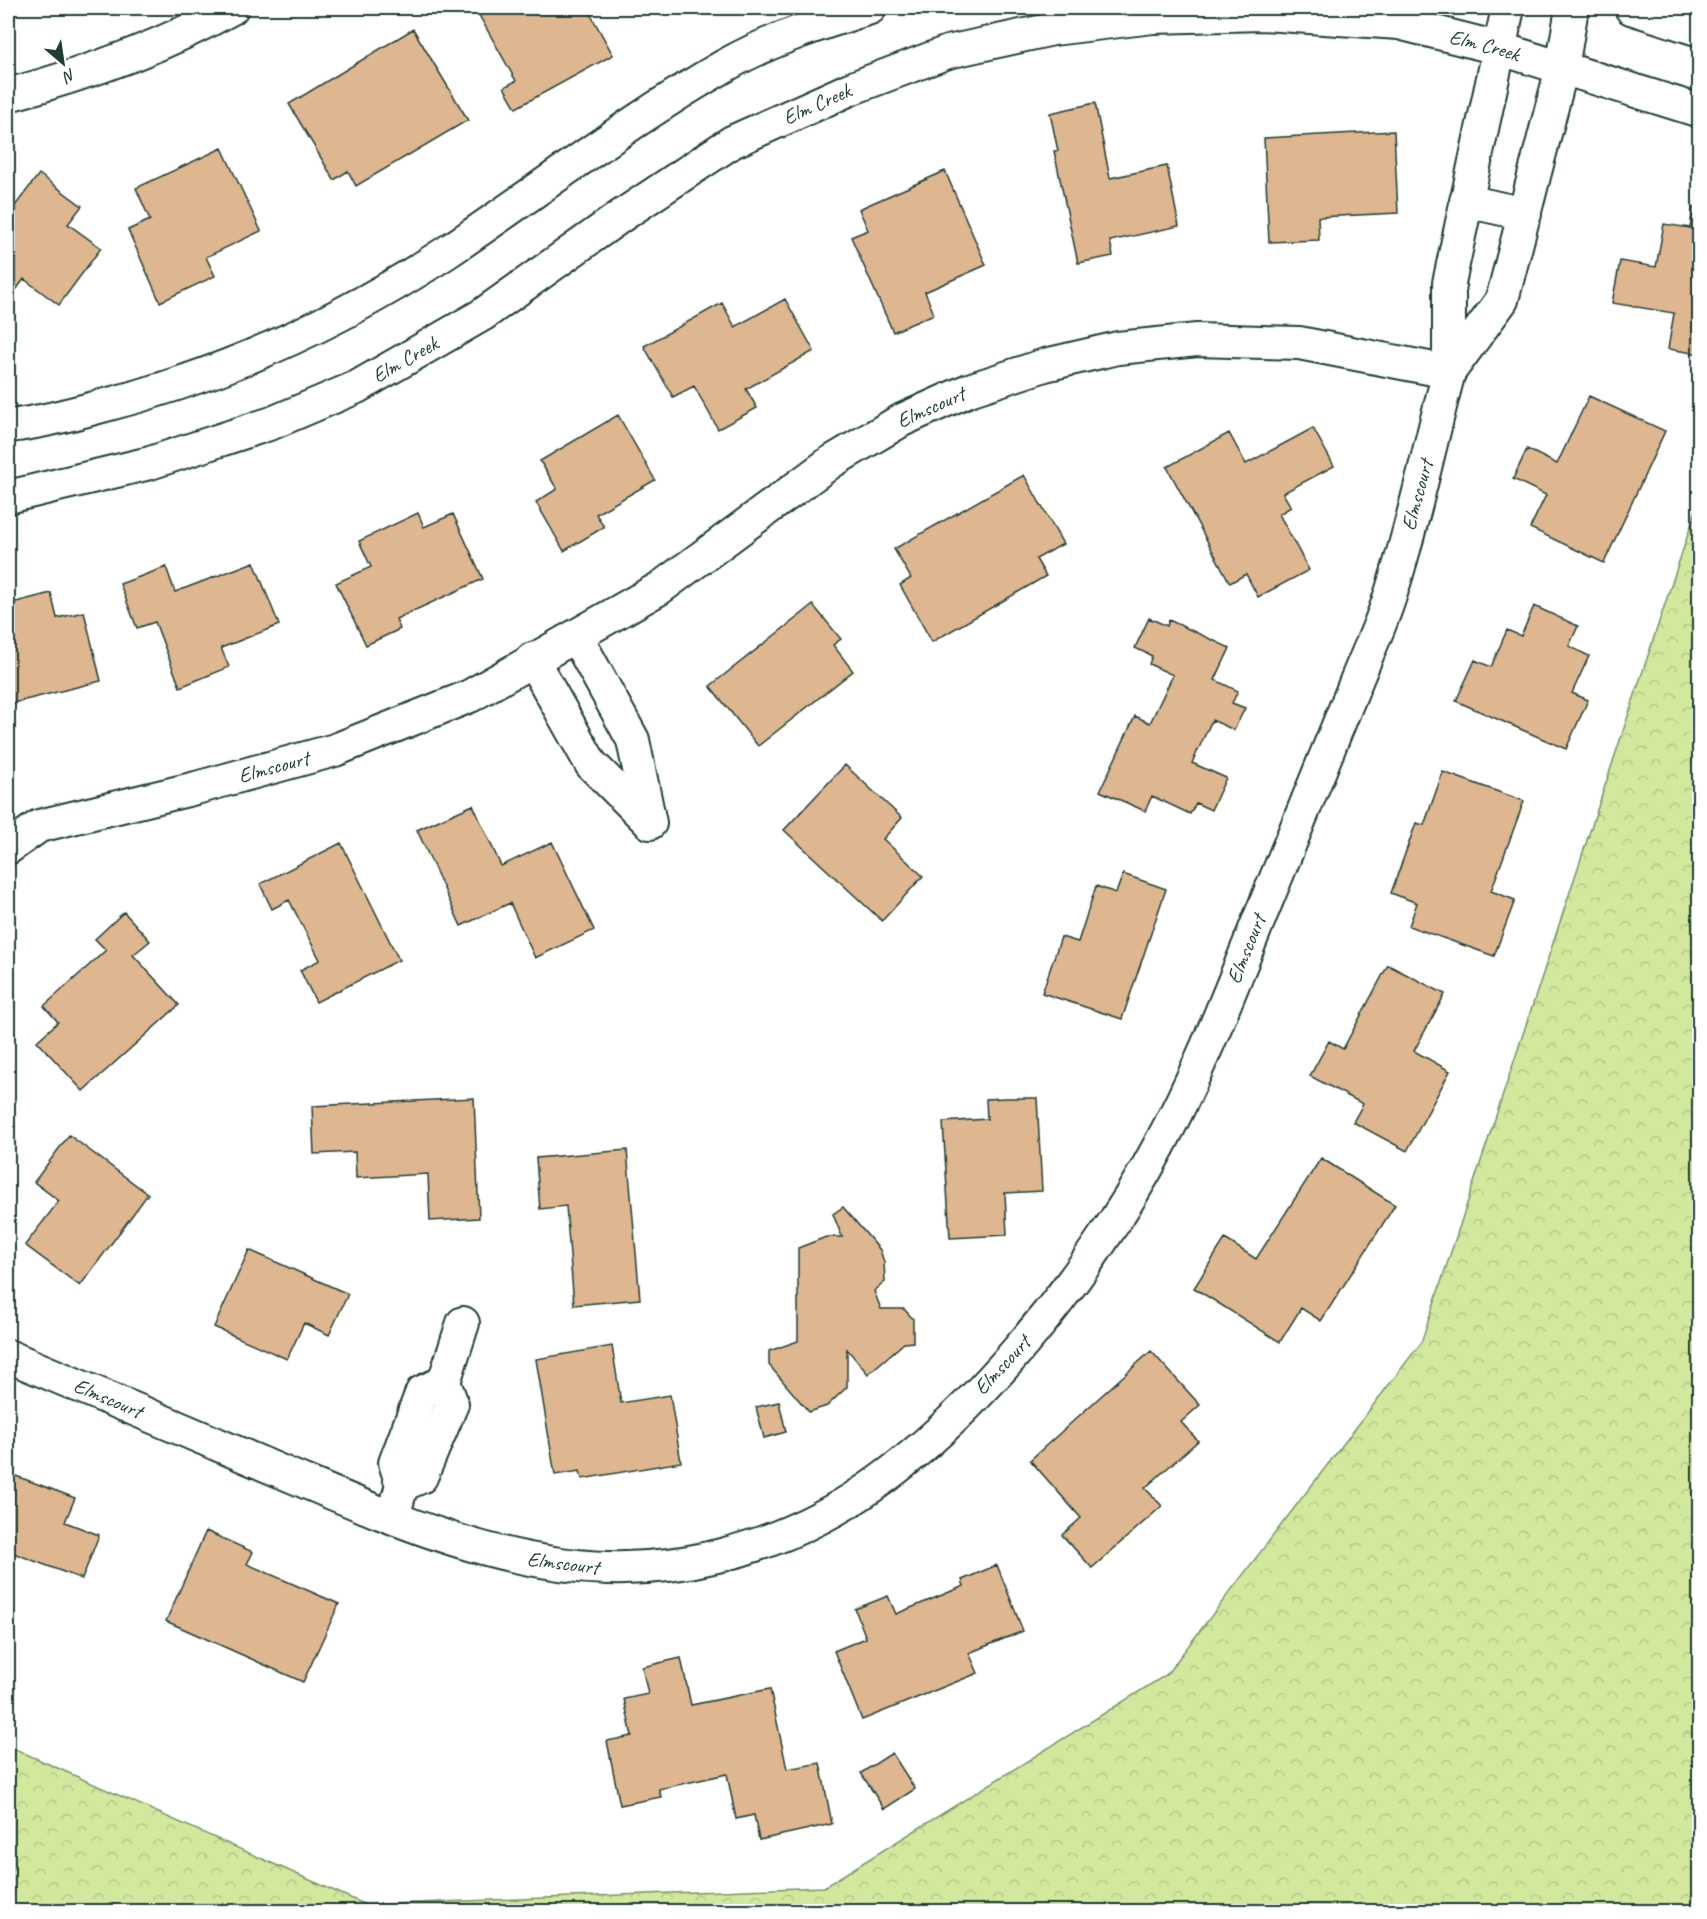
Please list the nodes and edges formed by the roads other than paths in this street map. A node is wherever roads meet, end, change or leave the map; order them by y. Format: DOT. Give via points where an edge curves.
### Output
graph roads {
  1 [pos="232,8"];
  2 [pos="870,8"];
  3 [pos="1508,8"];
  4 [pos="1572,8"];
  5 [pos="1630,8"];
  6 [pos="1052,18"];
  7 [pos="1700,30"];
  8 [pos="1498,48"];
  9 [pos="1562,68"];
  10 [pos="8,95"];
  11 [pos="1700,111"];
  12 [pos="1466,201"];
  13 [pos="1525,214"];
  14 [pos="1449,372"];
  15 [pos="8,426"];
  16 [pos="8,497"];
  17 [pos="576,636"];
  18 [pos="532,659"];
  19 [pos="8,848"];
  20 [pos="463,1323"];
  21 [pos="8,1356"];
  22 [pos="393,1518"];
  1 -- 10 [label="street" via="123,61"];
  2 -- 15 [label="street" via="824,22 728,64 618,131 446,252 350,310 258,354 158,392 32,424"];
  3 -- 8 [label="street, Elmscourt"];
  4 -- 9 [label="street, Elmscourt"];
  5 -- 7 [label="street"];
  6 -- 8 [label="street, Elm Creek" via="1262,14 1399,23"];
  6 -- 16 [label="street, Elm Creek" via="850,89 732,142 482,315 357,387 272,423 150,463"];
  8 -- 9 [label="street, Elm Creek"];
  8 -- 12 [label="street, Elmscourt"];
  9 -- 11 [label="street, Elm Creek"];
  9 -- 13 [label="street, Elmscourt"];
  12 -- 13 [label="street"];
  12 -- 14 [label="street, Elmscourt" via="1449,284"];
  13 -- 14 [label="street, Elmscourt" via="1502,300"];
  14 -- 17 [label="street, Elmscourt" via="1299,343 1197,340 1118,348 1045,365 969,390 902,420 831,462 660,588"];
  14 -- 22 [label="street, Elmscourt" via="1390,597 1208,1043 1159,1147 1099,1245 1030,1335 951,1419 863,1492 781,1536 707,1559 661,1566 568,1566 500,1553"];
  17 -- 18 [label="street, Elmscourt"];
  17 -- 18 [label="street" via="633,740 650,823 591,764"];
  18 -- 19 [label="street, Elmscourt" via="470,696 335,750 39,826"];
  20 -- 22 [label="street" via="444,1382 422,1392 395,1463 402,1485"];
  21 -- 22 [label="street, Elmscourt"];
}
